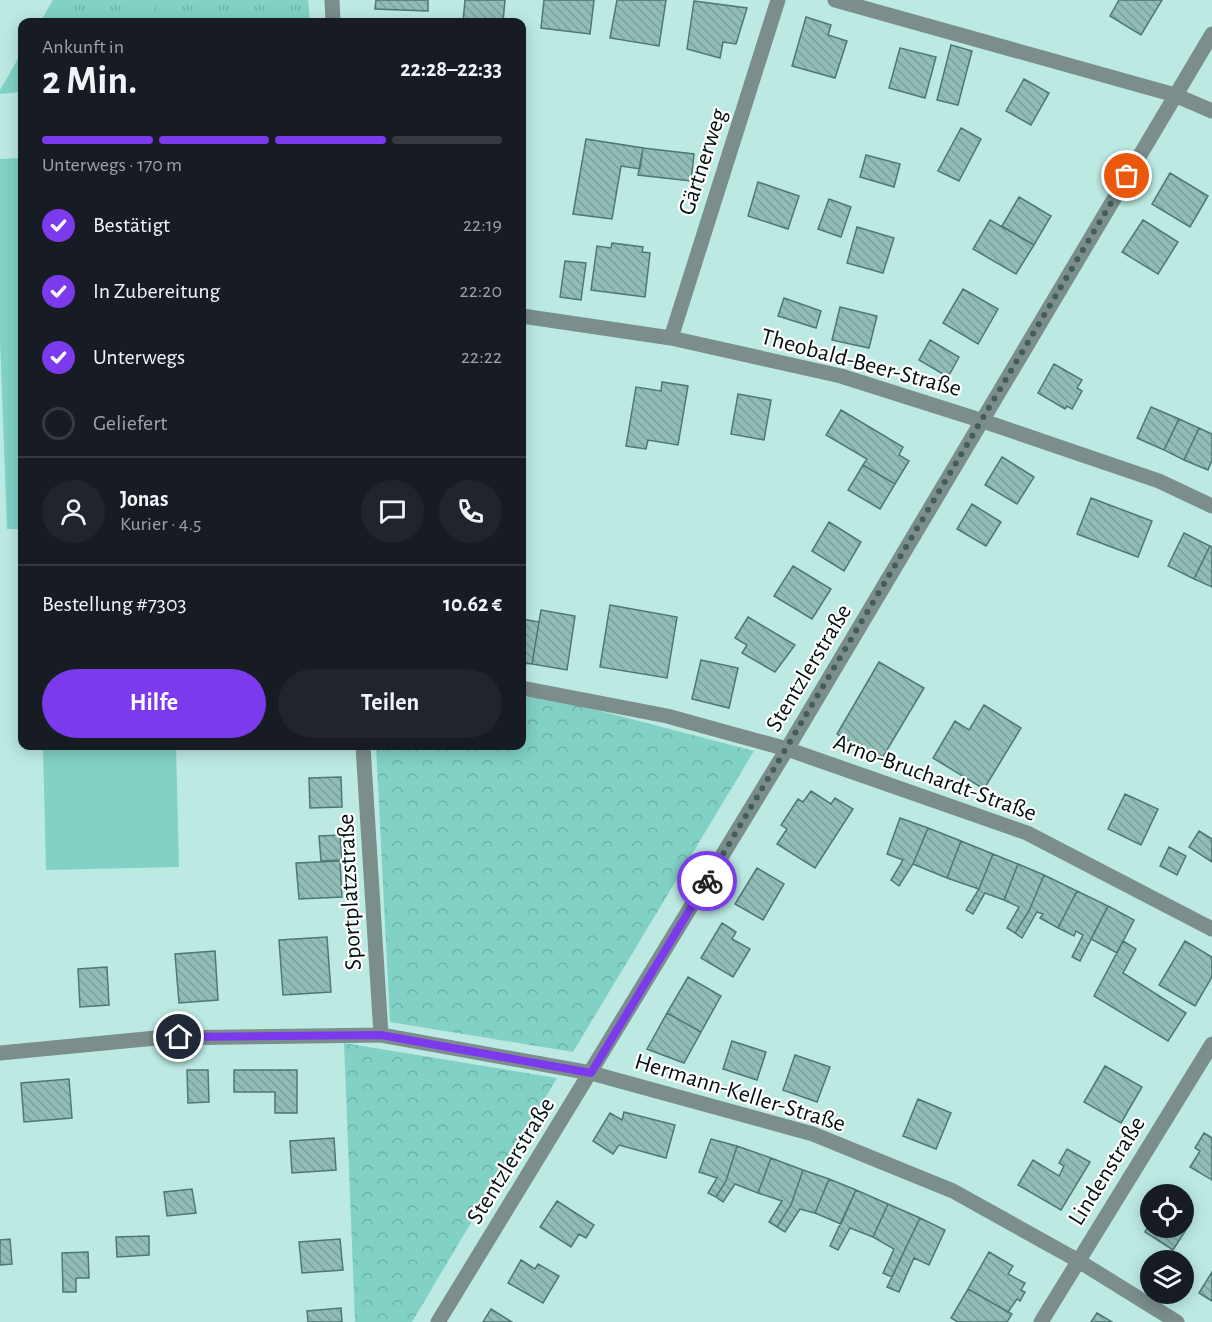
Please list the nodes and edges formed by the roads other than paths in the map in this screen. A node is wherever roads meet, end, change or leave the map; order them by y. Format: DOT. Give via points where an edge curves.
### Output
graph roads {
  1 [pos="332,0"];
  2 [pos="777,0"];
  3 [pos="835,0"];
  4 [pos="333,18"];
  5 [pos="1212,34"];
  6 [pos="1175,95"];
  7 [pos="1212,111"];
  8 [pos="526,317"];
  9 [pos="671,338"];
  10 [pos="983,421"];
  11 [pos="1212,506"];
  12 [pos="526,689"];
  13 [pos="787,749"];
  14 [pos="363,750"];
  15 [pos="1212,929"];
  16 [pos="381,1035"];
  17 [pos="1212,1044"];
  18 [pos="0,1053"];
  19 [pos="591,1073"];
  20 [pos="1077,1260"];
  21 [pos="438,1322"];
  22 [pos="1041,1322"];
  23 [pos="1178,1322"];
  1 -- 4 [label="street"];
  2 -- 9 [label="street, Gärtnerweg"];
  3 -- 6 [label="street"];
  5 -- 6 [label="street, Stentzlerstraße"];
  6 -- 7 [label="street"];
  6 -- 10 [label="street, Stentzlerstraße"];
  8 -- 9 [label="street, Theobald-Beer-Straße"];
  9 -- 10 [label="street, Theobald-Beer-Straße" via="841,376"];
  10 -- 11 [label="street, Theobald-Beer-Straße" via="1159,481"];
  10 -- 13 [label="street, Stentzlerstraße"];
  12 -- 13 [label="street, Arno-Bruchardt-Straße" via="667,716"];
  13 -- 15 [label="street, Arno-Bruchardt-Straße" via="1027,834"];
  13 -- 19 [label="street, Stentzlerstraße"];
  14 -- 16 [label="street, Sportplatzstraße"];
  16 -- 18 [label="street, Hermann-Keller-Straße" via="156,1038"];
  16 -- 19 [label="street, Hermann-Keller-Straße"];
  17 -- 20 [label="street, Lindenstraße"];
  19 -- 20 [label="street, Hermann-Keller-Straße" via="813,1134 953,1191"];
  19 -- 21 [label="street, Stentzlerstraße"];
  20 -- 22 [label="street, Lindenstraße"];
  20 -- 23 [label="street, Hermann-Keller-Straße"];
}
